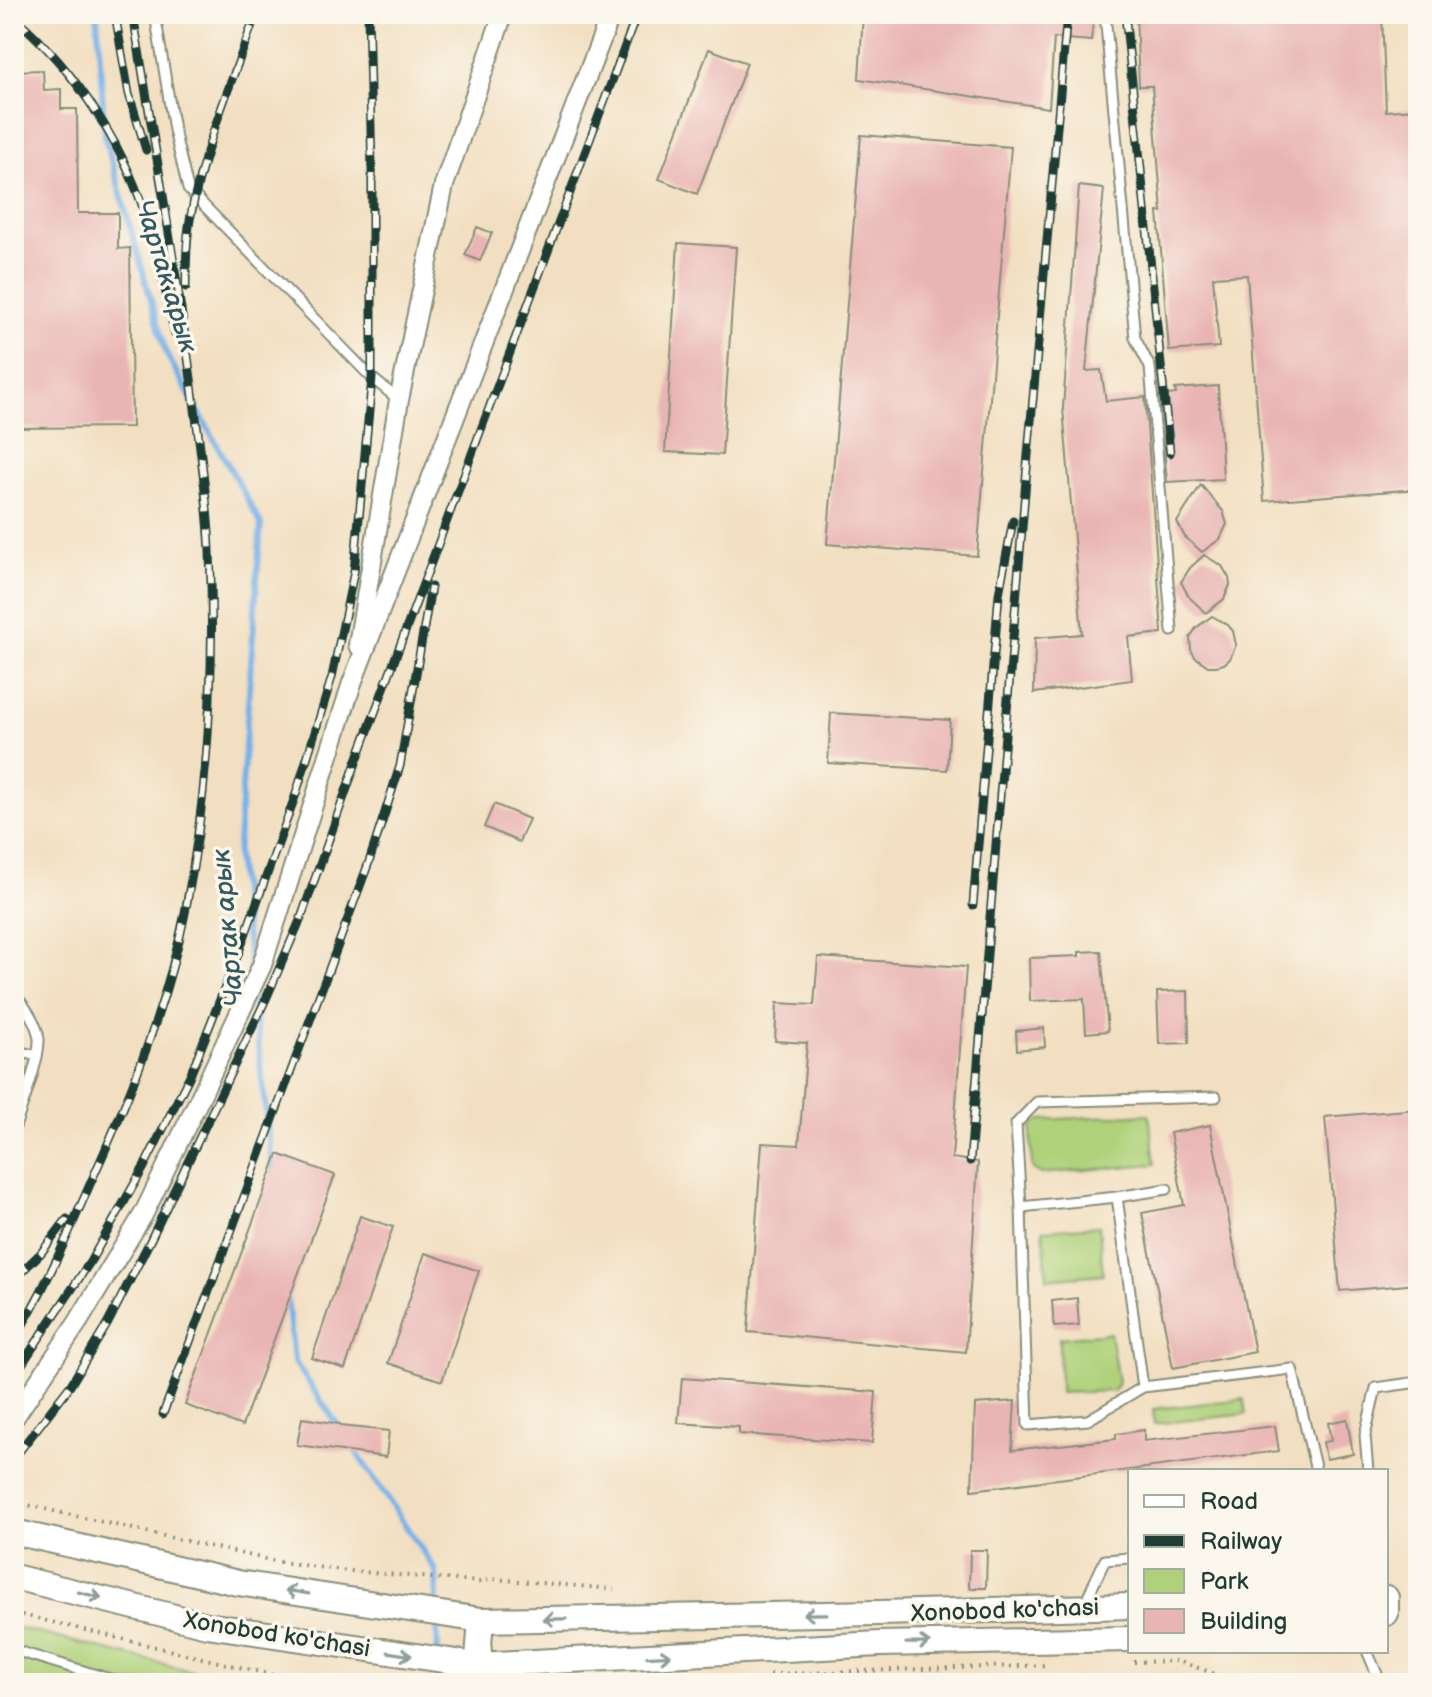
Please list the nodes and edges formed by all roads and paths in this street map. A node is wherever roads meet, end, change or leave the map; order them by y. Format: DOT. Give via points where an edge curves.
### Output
graph roads {
  1 [pos="155,14"];
  2 [pos="503,14"];
  3 [pos="611,14"];
  4 [pos="1105,14"];
  5 [pos="399,400"];
  6 [pos="1172,631"];
  7 [pos="352,683"];
  8 [pos="14,995"];
  9 [pos="14,1050"];
  10 [pos="37,1056"];
  11 [pos="1216,1097"];
  12 [pos="14,1130"];
  13 [pos="1167,1189"];
  14 [pos="1117,1197"];
  15 [pos="1021,1207"];
  16 [pos="1418,1382"];
  17 [pos="1143,1387"];
  18 [pos="14,1418"];
  19 [pos="1316,1469"];
  20 [pos="1368,1469"];
  21 [pos="14,1502"];
  22 [pos="14,1532"];
  23 [pos="1128,1558"];
  24 [pos="14,1577"];
  25 [pos="614,1589"];
  26 [pos="1089,1601"];
  27 [pos="1128,1606"];
  28 [pos="14,1613"];
  29 [pos="880,1613"];
  30 [pos="481,1620"];
  31 [pos="880,1644"];
  32 [pos="14,1650"];
  33 [pos="1128,1651"];
  34 [pos="1140,1653"];
  35 [pos="1368,1653"];
  36 [pos="1052,1665"];
  37 [pos="476,1674"];
  38 [pos="768,1674"];
  39 [pos="123,1683"];
  40 [pos="306,1683"];
  41 [pos="1242,1683"];
  42 [pos="1381,1683"];
  1 -- 5 [label="lane" via="188,189"];
  2 -- 5 [label="street" via="444,185"];
  3 -- 7 [label="street"];
  4 -- 6 [label="lane" via="1135,338 1150,367"];
  5 -- 7 [label="street"];
  7 -- 18 [label="street" via="262,965 143,1215"];
  8 -- 10 [label="lane" via="33,1021 39,1038"];
  9 -- 10 [label="lane"];
  10 -- 12 [label="lane"];
  11 -- 15 [label="lane" via="1037,1102 1016,1124"];
  13 -- 14 [label="lane"];
  14 -- 15 [label="lane"];
  14 -- 17 [label="lane"];
  15 -- 17 [label="lane" via="1028,1425 1088,1420"];
  16 -- 20 [label="lane" via="1376,1388 1365,1435"];
  17 -- 19 [label="lane" via="1292,1369"];
  21 -- 25 [label="path" via="274,1561 480,1582"];
  30 -- 22 [label="street, Xonobod ko'chasi, one-way" via="238,1583"];
  23 -- 26 [label="lane" via="1105,1560"];
  24 -- 37 [label="street, Xonobod ko'chasi, one-way" via="207,1625"];
  26 -- 27 [label="street, Xonobod ko'chasi"];
  26 -- 29 [label="street, Xonobod ko'chasi"];
  28 -- 40 [label="path"];
  29 -- 30 [label="street, Xonobod ko'chasi, one-way"];
  29 -- 31 [label="street, Xonobod ko'chasi"];
  30 -- 37 [label="street"];
  31 -- 33 [label="street, Xonobod ko'chasi, one-way"];
  37 -- 31 [label="street, Xonobod ko'chasi, one-way"];
  32 -- 39 [label="lane"];
  34 -- 41 [label="path"];
  35 -- 42 [label="lane"];
  36 -- 38 [label="path"];
}
